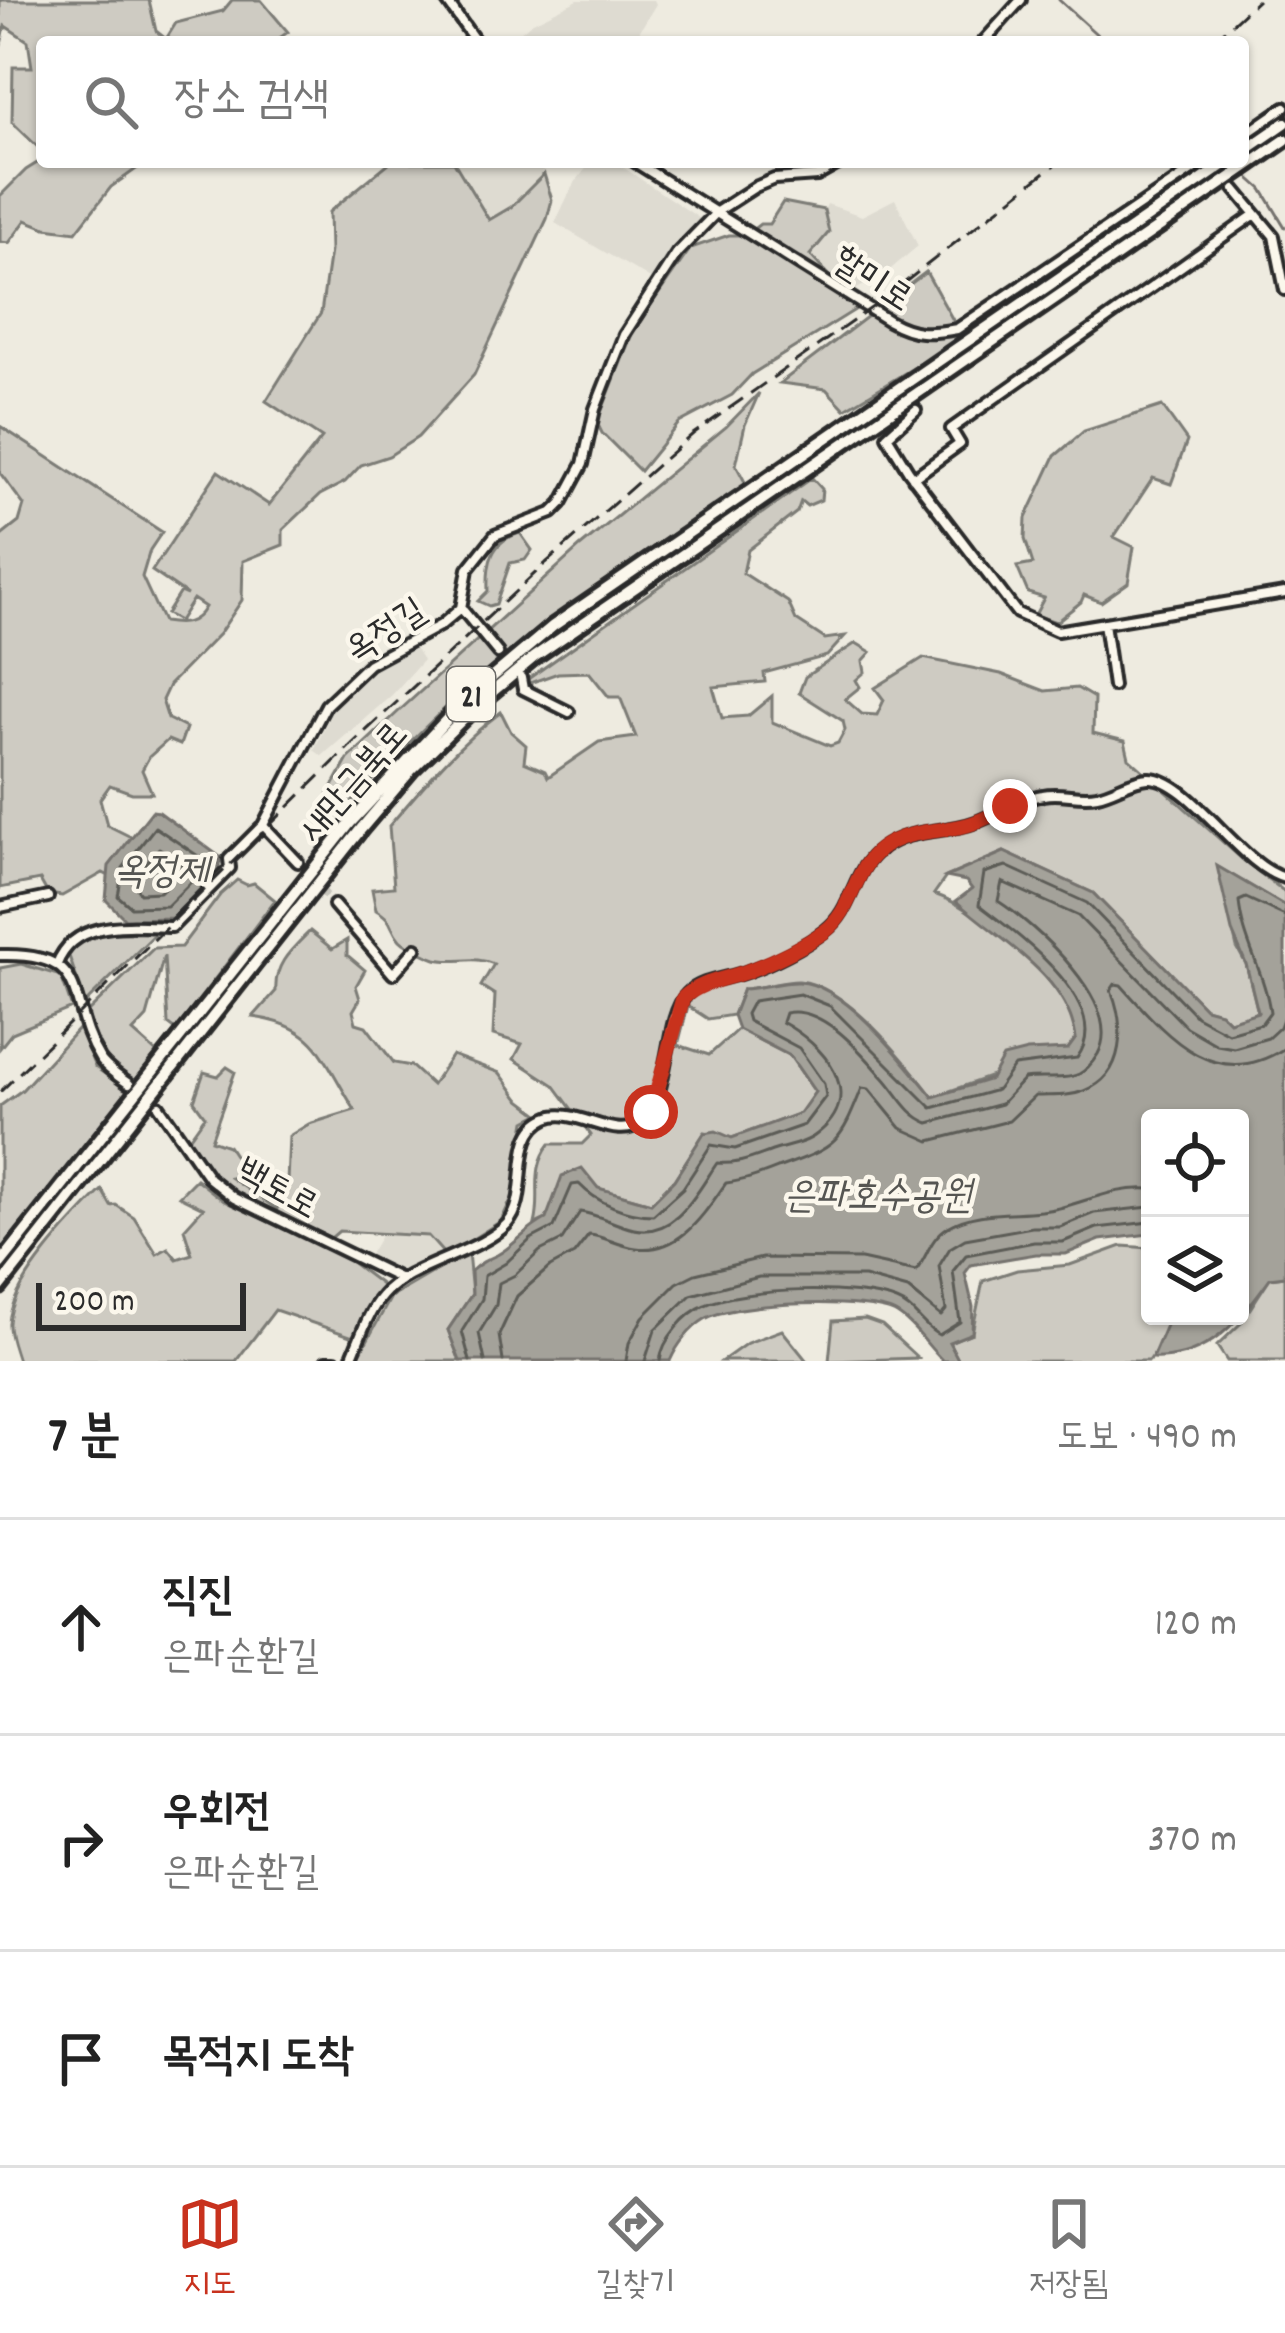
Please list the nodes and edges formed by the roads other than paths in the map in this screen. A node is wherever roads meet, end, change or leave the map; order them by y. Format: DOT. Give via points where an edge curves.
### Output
graph roads {
  1 [pos="446,0"];
  2 [pos="1021,0"];
  3 [pos="472,36"];
  4 [pos="988,36"];
  5 [pos="1285,107"];
  6 [pos="1285,123"];
  7 [pos="1285,140"];
  8 [pos="1249,141"];
  9 [pos="1249,143"];
  10 [pos="645,168"];
  11 [pos="831,168"];
  12 [pos="1195,168"];
  13 [pos="1220,168"];
  14 [pos="1249,168"];
  15 [pos="1249,168"];
  16 [pos="1230,186"];
  17 [pos="718,212"];
  18 [pos="1255,215"];
  19 [pos="1285,290"];
  20 [pos="911,406"];
  21 [pos="914,478"];
  22 [pos="1285,593"];
  23 [pos="461,608"];
  24 [pos="1104,623"];
  25 [pos="498,652"];
  26 [pos="520,678"];
  27 [pos="1113,686"];
  28 [pos="569,712"];
  29 [pos="263,825"];
  30 [pos="298,862"];
  31 [pos="1285,878"];
  32 [pos="48,897"];
  33 [pos="334,905"];
  34 [pos="0,908"];
  35 [pos="416,948"];
  36 [pos="0,956"];
  37 [pos="57,964"];
  38 [pos="131,1090"];
  39 [pos="152,1105"];
  40 [pos="0,1264"];
  41 [pos="401,1280"];
  42 [pos="0,1287"];
  43 [pos="350,1361"];
  1 -- 3 [label="street"];
  2 -- 4 [label="street"];
  5 -- 8 [label="street"];
  6 -- 9 [label="highway"];
  7 -- 14 [label="highway, 21"];
  10 -- 17 [label="street, 할미로"];
  11 -- 17 [label="street, 옥정길" via="773,179"];
  12 -- 17 [label="street, 할미로" via="957,329 930,334 889,321"];
  13 -- 38 [label="highway, 새만금북로 / 21" via="554,626 465,700 351,822"];
  15 -- 16 [label="highway, 21"];
  16 -- 18 [label="street"];
  16 -- 20 [label="highway, 21" via="935,382"];
  17 -- 23 [label="street, 옥정길" via="677,254 624,335 583,464 562,503 479,551"];
  18 -- 19 [label="street" via="1274,236"];
  18 -- 21 [label="street" via="951,429 960,444"];
  20 -- 21 [label="street" via="887,436"];
  20 -- 39 [label="highway, 새만금북로 / 21" via="599,610 480,702 373,814"];
  21 -- 24 [label="street" via="1016,613 1057,631"];
  22 -- 24 [label="street"];
  23 -- 25 [label="street"];
  23 -- 29 [label="street, 옥정길" via="369,664 326,705"];
  24 -- 27 [label="street"];
  26 -- 28 [label="street" via="523,689"];
  29 -- 30 [label="street"];
  29 -- 37 [label="street, 옥정길" via="172,927 92,930 62,950"];
  31 -- 41 [label="street" via="1258,864 1178,792 1147,778 1097,795 1044,794 963,826 903,837 863,868 844,913 826,930 683,998 644,1120 625,1128 550,1116 526,1142 508,1224"];
  32 -- 34 [label="street"];
  33 -- 35 [label="street" via="393,974"];
  36 -- 37 [label="street"];
  37 -- 38 [label="street" via="102,1063"];
  38 -- 40 [label="highway, 21"];
  39 -- 41 [label="street, 백토로" via="209,1178 235,1198"];
  39 -- 42 [label="highway, 21"];
  41 -- 43 [label="street" via="381,1297"];
}
